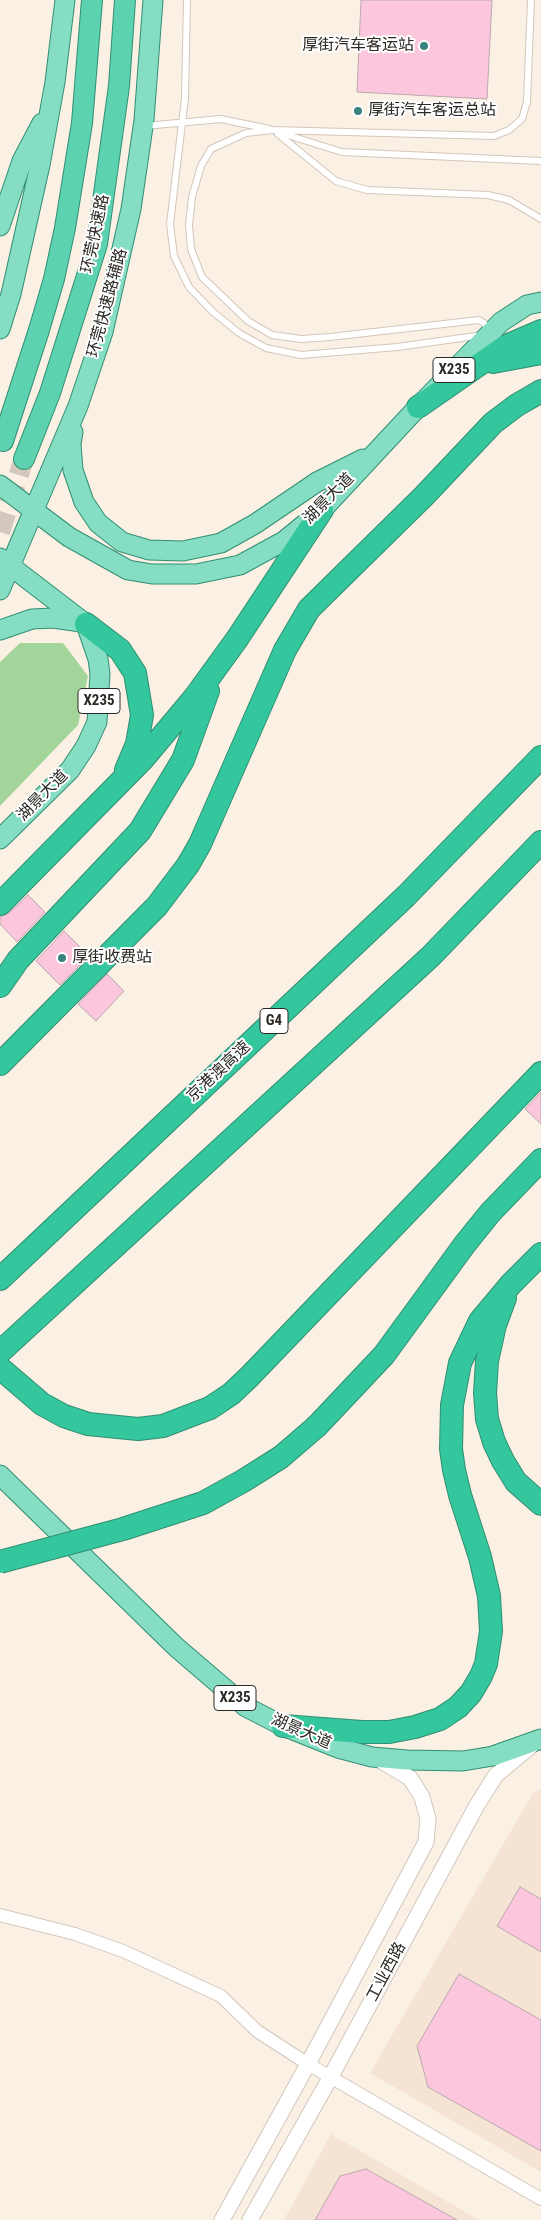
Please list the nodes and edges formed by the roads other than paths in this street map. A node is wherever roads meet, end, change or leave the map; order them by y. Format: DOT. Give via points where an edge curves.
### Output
graph roads {
  1 [pos="65,0"];
  2 [pos="92,0"];
  3 [pos="125,0"];
  4 [pos="152,0"];
  5 [pos="187,0"];
  6 [pos="531,0"];
  7 [pos="51,106"];
  8 [pos="183,122"];
  9 [pos="143,126"];
  10 [pos="273,130"];
  11 [pos="541,161"];
  12 [pos="541,219"];
  13 [pos="0,226"];
  14 [pos="541,302"];
  15 [pos="0,329"];
  16 [pos="541,331"];
  17 [pos="490,334"];
  18 [pos="541,353"];
  19 [pos="472,371"];
  20 [pos="541,391"];
  21 [pos="78,406"];
  22 [pos="418,407"];
  23 [pos="2,441"];
  24 [pos="373,454"];
  25 [pos="24,459"];
  26 [pos="0,486"];
  27 [pos="322,510"];
  28 [pos="35,512"];
  29 [pos="6,562"];
  30 [pos="0,590"];
  31 [pos="86,624"];
  32 [pos="0,630"];
  33 [pos="216,669"];
  34 [pos="541,757"];
  35 [pos="121,782"];
  36 [pos="0,839"];
  37 [pos="541,842"];
  38 [pos="0,904"];
  39 [pos="0,986"];
  40 [pos="0,1064"];
  41 [pos="541,1073"];
  42 [pos="541,1160"];
  43 [pos="541,1254"];
  44 [pos="0,1278"];
  45 [pos="511,1284"];
  46 [pos="0,1352"];
  47 [pos="0,1368"];
  48 [pos="0,1476"];
  49 [pos="541,1504"];
  50 [pos="0,1562"];
  51 [pos="283,1726"];
  52 [pos="541,1739"];
  53 [pos="372,1757"];
  54 [pos="0,1914"];
  55 [pos="308,2064"];
  56 [pos="330,2078"];
  57 [pos="541,2199"];
  58 [pos="222,2220"];
  59 [pos="250,2220"];
  1 -- 7 [label="main road"];
  2 -- 23 [label="highway, 环莞快速路" via="82,122 65,228 39,330"];
  3 -- 25 [label="highway, 环莞快速路" via="119,86 97,244 53,384"];
  4 -- 9 [label="main road, 环莞快速路辅路"];
  5 -- 8 [label="lane"];
  6 -- 10 [label="lane" via="527,102 522,119 509,130 494,136"];
  7 -- 13 [label="main road" via="22,160"];
  7 -- 15 [label="main road" via="27,226"];
  8 -- 9 [label="lane"];
  8 -- 10 [label="lane" via="221,119"];
  8 -- 17 [label="lane" via="170,224 174,256 189,287 239,333 266,348 300,355 397,347"];
  9 -- 21 [label="main road, 环莞快速路辅路" via="119,266 103,332"];
  10 -- 11 [label="lane" via="342,152"];
  10 -- 12 [label="lane" via="336,181 367,190 488,195 509,200"];
  10 -- 17 [label="lane" via="246,133 211,149 200,166 189,225 191,249 202,277 225,300 248,321 272,335 301,339 479,320 487,326"];
  14 -- 17 [label="main road, 湖景大道 / X235" via="527,305 501,322"];
  16 -- 19 [label="highway" via="506,346"];
  17 -- 22 [label="main road, 湖景大道 / X235"];
  18 -- 19 [label="highway" via="500,360"];
  19 -- 22 [label="highway"];
  20 -- 40 [label="highway" via="493,423 424,496 321,596 285,650 200,844 175,884"];
  21 -- 24 [label="main road" via="71,444 73,470 84,502 98,523 122,542 149,550 183,551 221,543 316,482"];
  21 -- 28 [label="main road, 环莞快速路辅路"];
  22 -- 24 [label="main road, 湖景大道 / X235"];
  24 -- 27 [label="main road, 湖景大道 / X235"];
  26 -- 28 [label="main road, X235"];
  27 -- 28 [label="main road, 湖景大道 / X235" via="284,541 240,565 196,574 152,574 128,570 68,538"];
  27 -- 33 [label="highway"];
  28 -- 29 [label="main road, 环莞快速路辅路"];
  29 -- 30 [label="main road, 环莞快速路辅路"];
  29 -- 31 [label="main road"];
  31 -- 32 [label="main road" via="70,619 46,618 15,623"];
  31 -- 35 [label="highway" via="120,650 135,673 142,715 137,744"];
  31 -- 36 [label="main road, 湖景大道 / X235" via="100,674 97,722 70,770"];
  33 -- 35 [label="highway"];
  33 -- 39 [label="highway" via="183,760 140,831 18,960"];
  34 -- 44 [label="highway, 京港澳高速 / G4" via="406,896"];
  35 -- 38 [label="highway"];
  37 -- 46 [label="highway" via="431,956"];
  41 -- 47 [label="highway" via="249,1377 210,1408 163,1426 138,1429 88,1424 42,1404"];
  42 -- 50 [label="highway, bridge" via="465,1244 384,1355 317,1426 281,1457 203,1503 123,1529"];
  43 -- 45 [label="highway"];
  45 -- 49 [label="highway" via="495,1324 487,1361 487,1419 494,1442 516,1482"];
  45 -- 51 [label="highway" via="480,1321 469,1341 460,1363 452,1404 454,1470 489,1596 491,1631 481,1676 458,1707 440,1719 415,1727 389,1732 362,1732"];
  48 -- 51 [label="main road, 湖景大道 / X235" via="176,1647 246,1707"];
  51 -- 53 [label="main road, 湖景大道 / X235" via="338,1748"];
  52 -- 53 [label="main road, 湖景大道 / X235" via="493,1756 463,1761"];
  52 -- 56 [label="street, 工业西路" via="496,1774"];
  53 -- 55 [label="street, 工业西路" via="410,1778 422,1797 428,1819 426,1842"];
  54 -- 55 [label="street" via="123,1951 221,1996 257,2031"];
  55 -- 56 [label="street"];
  55 -- 58 [label="street, 工业西路"];
  56 -- 57 [label="street"];
  56 -- 59 [label="street, 工业西路"];
}
